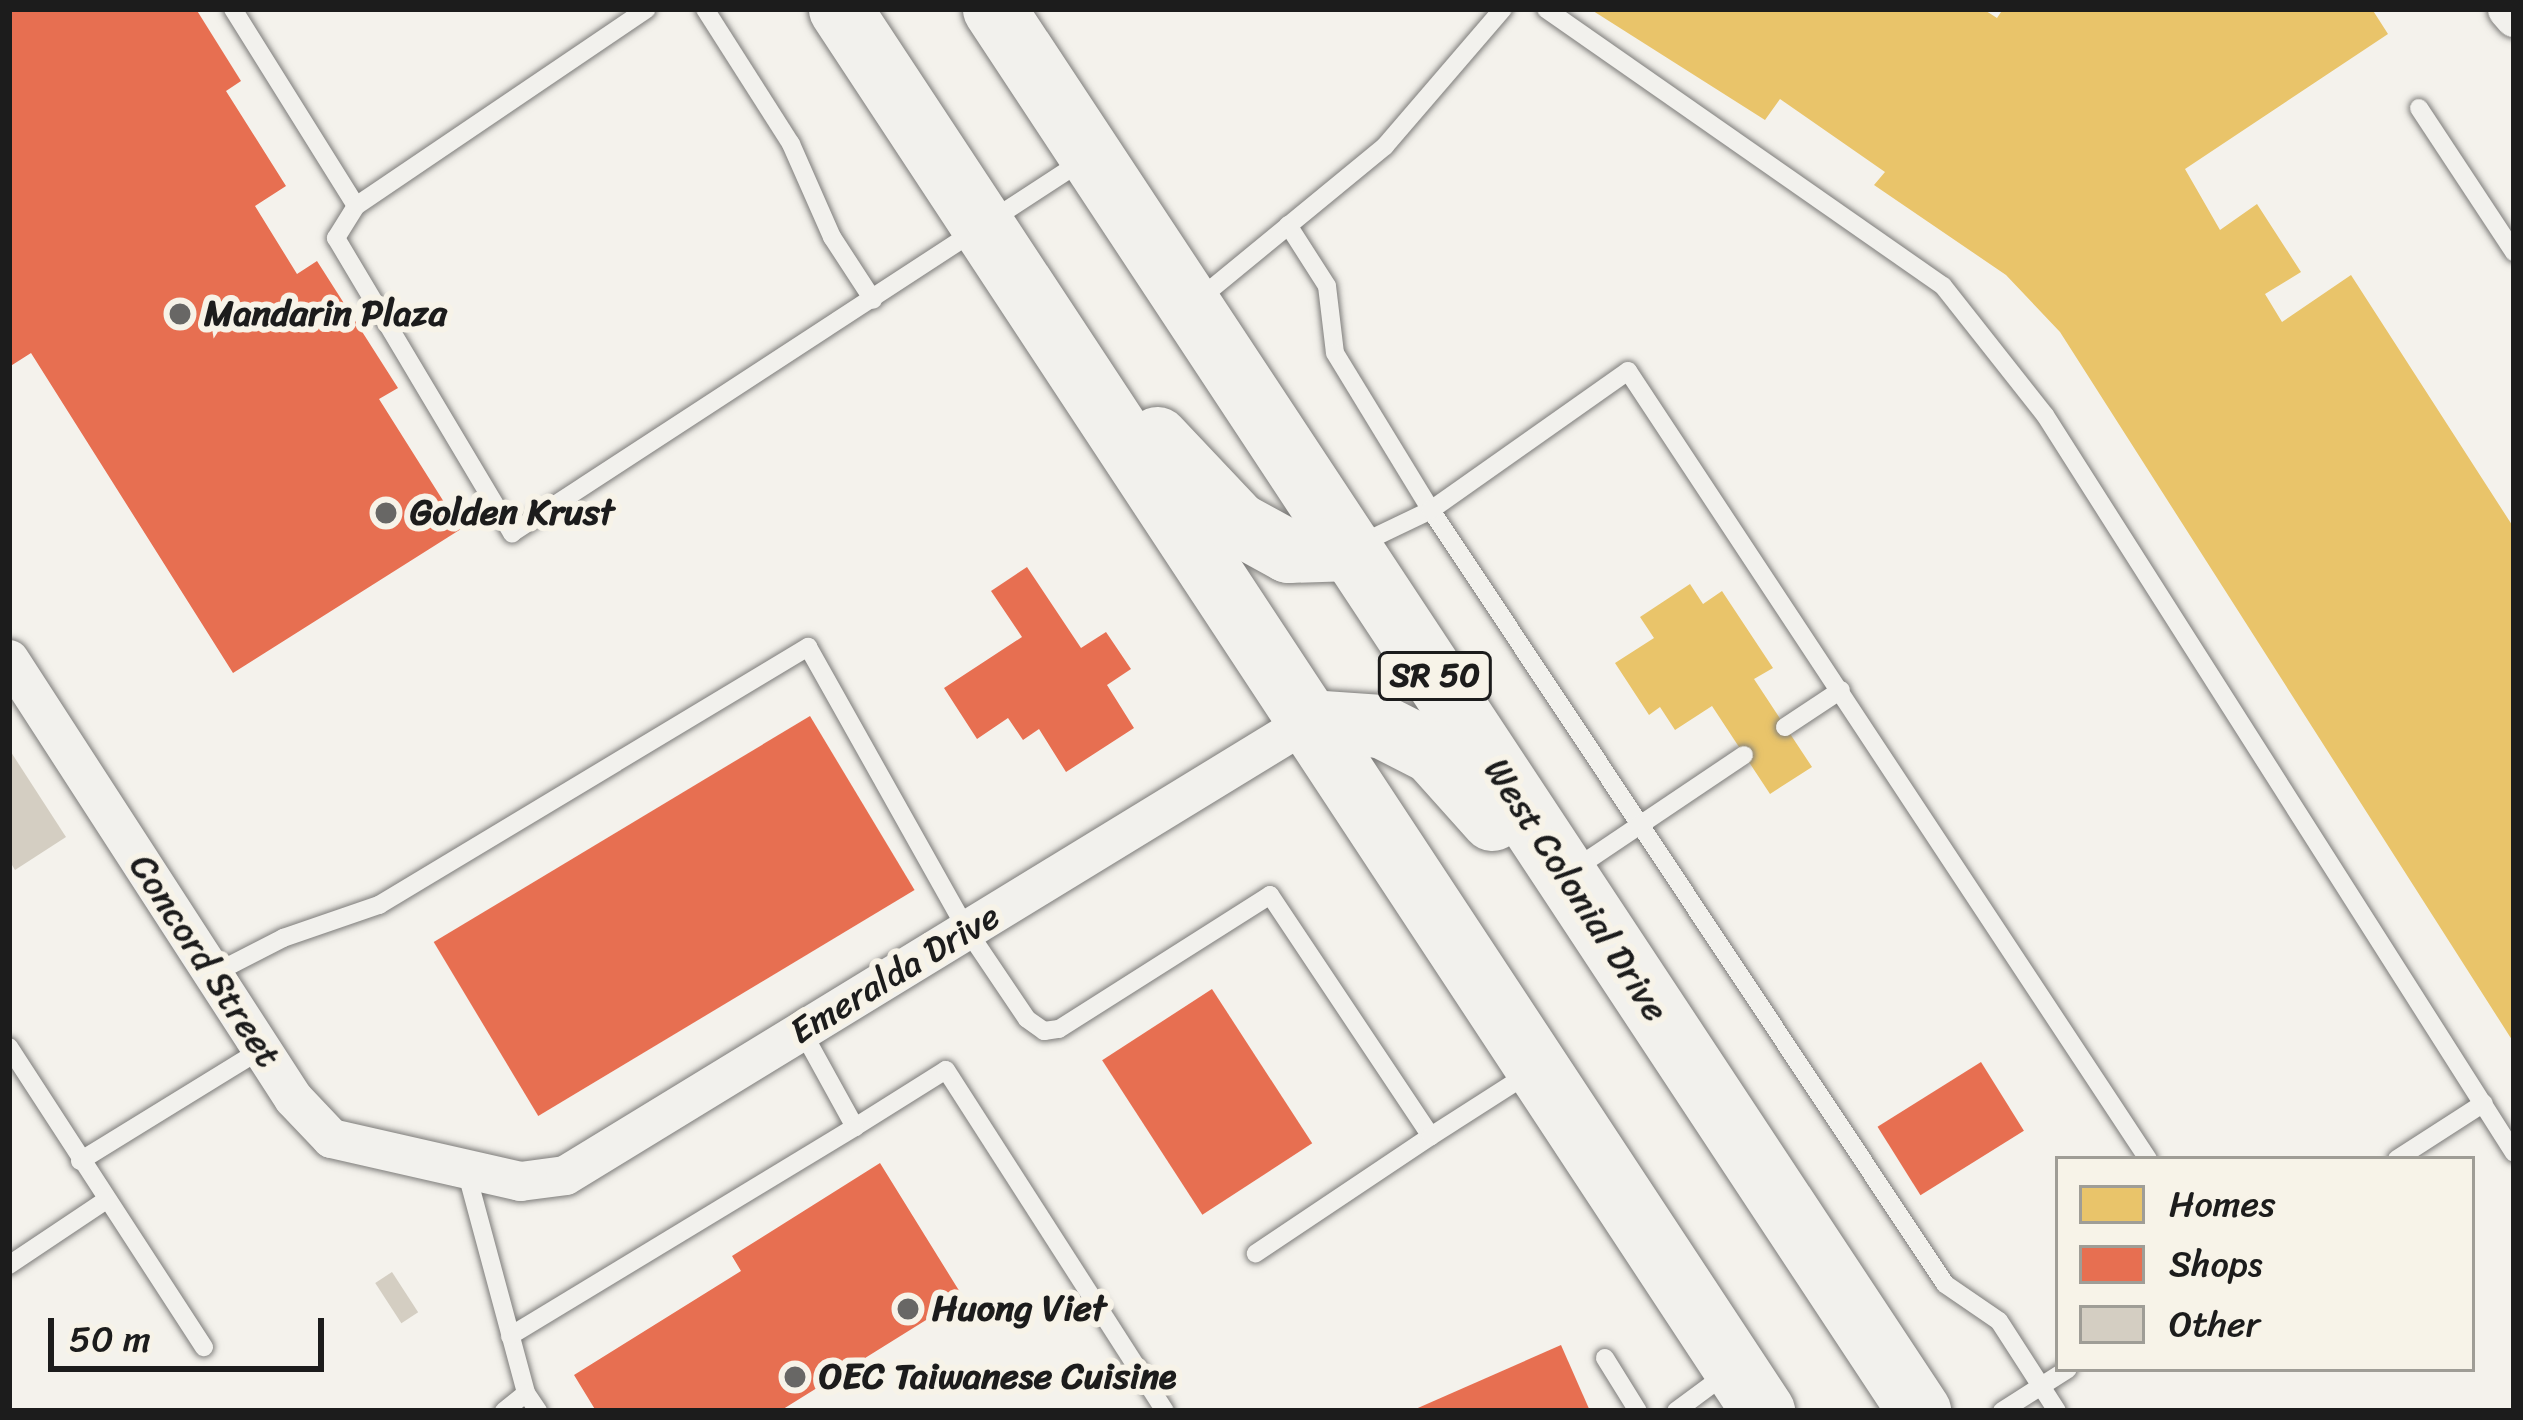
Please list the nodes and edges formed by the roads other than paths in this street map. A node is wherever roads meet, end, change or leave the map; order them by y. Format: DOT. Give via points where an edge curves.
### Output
graph roads {
  1 [pos="233,9"];
  2 [pos="647,9"];
  3 [pos="705,9"];
  4 [pos="840,9"];
  5 [pos="994,9"];
  6 [pos="1503,9"];
  7 [pos="1546,9"];
  8 [pos="2508,9"];
  9 [pos="2514,17"];
  10 [pos="2420,108"];
  11 [pos="1091,155"];
  12 [pos="356,206"];
  13 [pos="1288,225"];
  14 [pos="983,229"];
  15 [pos="2514,251"];
  16 [pos="873,300"];
  17 [pos="1033,305"];
  18 [pos="1190,306"];
  19 [pos="1431,510"];
  20 [pos="1351,549"];
  21 [pos="9,659"];
  22 [pos="1841,690"];
  23 [pos="1308,721"];
  24 [pos="1785,727"];
  25 [pos="1744,755"];
  26 [pos="1642,823"];
  27 [pos="1565,875"];
  28 [pos="967,930"];
  29 [pos="1623,962"];
  30 [pos="213,974"];
  31 [pos="802,1030"];
  32 [pos="9,1047"];
  33 [pos="262,1049"];
  34 [pos="1538,1068"];
  35 [pos="2484,1103"];
  36 [pos="855,1127"];
  37 [pos="1431,1136"];
  38 [pos="2514,1153"];
  39 [pos="2146,1156"];
  40 [pos="2402,1156"];
  41 [pos="80,1161"];
  42 [pos="467,1174"];
  43 [pos="106,1200"];
  44 [pos="1256,1253"];
  45 [pos="9,1264"];
  46 [pos="510,1336"];
  47 [pos="203,1347"];
  48 [pos="1605,1358"];
  49 [pos="2063,1372"];
  50 [pos="2041,1386"];
  51 [pos="1749,1389"];
  52 [pos="526,1393"];
  53 [pos="504,1411"];
  54 [pos="538,1411"];
  55 [pos="1165,1411"];
  56 [pos="1638,1411"];
  57 [pos="1676,1411"];
  58 [pos="1919,1411"];
  59 [pos="2002,1411"];
  60 [pos="2057,1411"];
  1 -- 12 [label="lane"];
  2 -- 12 [label="lane"];
  3 -- 16 [label="lane" via="791,144 832,237"];
  4 -- 14 [label="highway"];
  5 -- 11 [label="highway, West Colonial Drive / SR 50"];
  6 -- 13 [label="lane" via="1384,146"];
  7 -- 35 [label="lane" via="1943,286 2045,415"];
  8 -- 9 [label="street"];
  10 -- 15 [label="lane"];
  11 -- 14 [label="lane"];
  11 -- 18 [label="highway, West Colonial Drive / SR 50"];
  12 -- 16 [label="lane" via="336,238 512,533"];
  13 -- 18 [label="lane"];
  13 -- 19 [label="lane" via="1327,286 1335,353"];
  14 -- 16 [label="lane"];
  14 -- 17 [label="highway"];
  17 -- 20 [label="highway" via="1237,523 1288,551"];
  17 -- 23 [label="highway"];
  18 -- 20 [label="highway, West Colonial Drive / SR 50"];
  19 -- 20 [label="lane"];
  19 -- 22 [label="lane" via="1628,371"];
  19 -- 26 [label="lane"];
  20 -- 27 [label="highway, West Colonial Drive / SR 50"];
  21 -- 30 [label="street, Concord Street"];
  22 -- 24 [label="lane"];
  22 -- 39 [label="lane"];
  23 -- 28 [label="street, Emeralda Drive"];
  23 -- 29 [label="highway" via="1381,726 1432,752"];
  23 -- 34 [label="highway"];
  25 -- 26 [label="lane"];
  26 -- 27 [label="lane"];
  26 -- 50 [label="lane" via="1945,1284 2000,1321"];
  27 -- 29 [label="highway, West Colonial Drive / SR 50"];
  28 -- 30 [label="lane" via="808,647 380,905 283,938"];
  28 -- 31 [label="street, Emeralda Drive"];
  28 -- 37 [label="lane" via="1044,1031 1059,1029 1270,895"];
  29 -- 58 [label="highway, West Colonial Drive / SR 50"];
  30 -- 33 [label="street, Concord Street"];
  31 -- 36 [label="lane"];
  31 -- 42 [label="street, Emeralda Drive" via="566,1175 520,1181"];
  32 -- 41 [label="lane"];
  33 -- 41 [label="lane"];
  33 -- 42 [label="street, Concord Street" via="331,1138"];
  34 -- 37 [label="lane"];
  34 -- 51 [label="highway"];
  35 -- 38 [label="lane"];
  35 -- 40 [label="lane"];
  36 -- 46 [label="lane"];
  36 -- 55 [label="lane" via="946,1070"];
  37 -- 44 [label="lane"];
  41 -- 43 [label="lane"];
  42 -- 46 [label="lane"];
  43 -- 45 [label="lane"];
  43 -- 47 [label="lane"];
  46 -- 52 [label="lane"];
  48 -- 56 [label="lane"];
  49 -- 50 [label="lane"];
  50 -- 59 [label="lane"];
  50 -- 60 [label="lane"];
  51 -- 57 [label="lane"];
  52 -- 53 [label="lane"];
  52 -- 54 [label="lane"];
}
